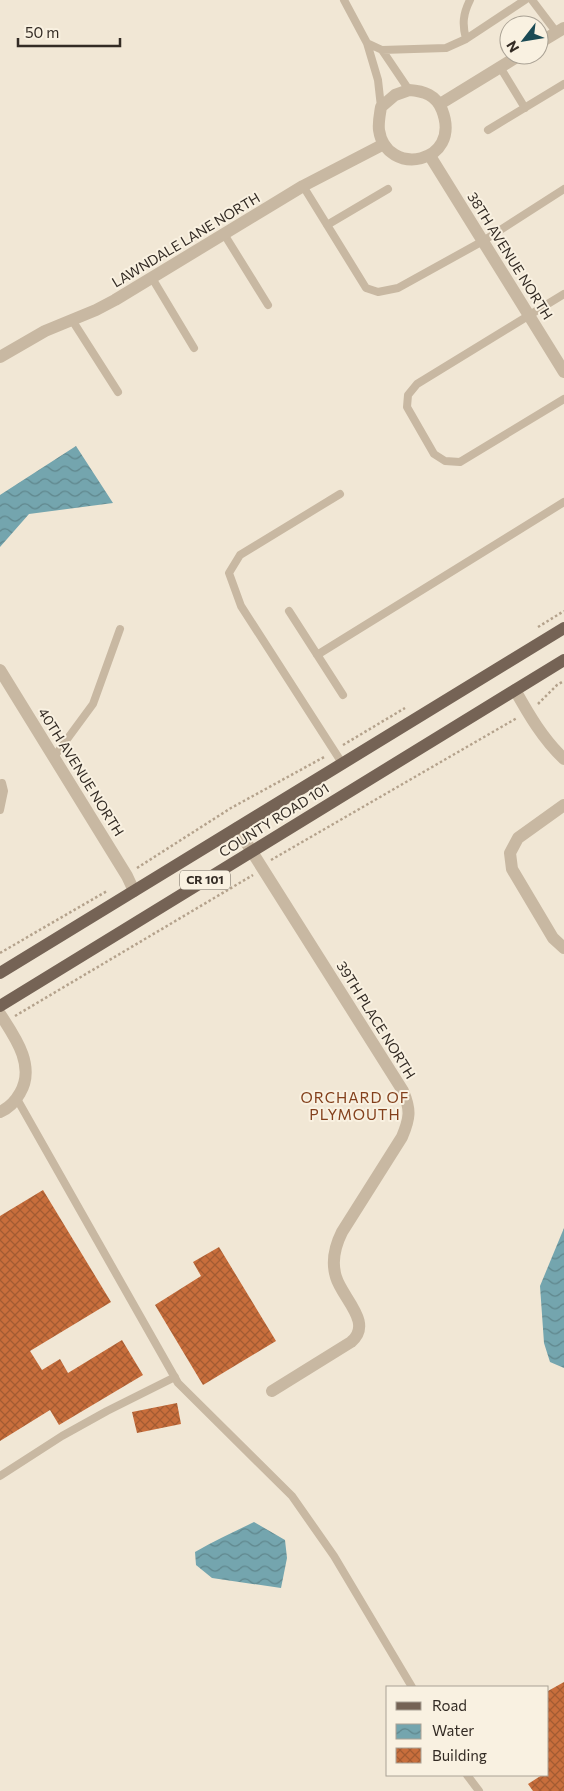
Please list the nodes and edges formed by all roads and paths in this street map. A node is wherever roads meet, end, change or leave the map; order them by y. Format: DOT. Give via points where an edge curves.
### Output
graph roads {
  1 [pos="344,0"];
  2 [pos="470,0"];
  3 [pos="525,0"];
  4 [pos="532,0"];
  5 [pos="560,30"];
  6 [pos="549,37"];
  7 [pos="466,39"];
  8 [pos="367,43"];
  9 [pos="382,50"];
  10 [pos="503,65"];
  11 [pos="500,67"];
  12 [pos="564,84"];
  13 [pos="409,90"];
  14 [pos="440,104"];
  15 [pos="381,107"];
  16 [pos="525,108"];
  17 [pos="488,130"];
  18 [pos="384,144"];
  19 [pos="430,156"];
  20 [pos="303,186"];
  21 [pos="388,189"];
  22 [pos="564,189"];
  23 [pos="327,225"];
  24 [pos="224,234"];
  25 [pos="483,241"];
  26 [pos="152,278"];
  27 [pos="564,294"];
  28 [pos="268,305"];
  29 [pos="528,316"];
  30 [pos="72,320"];
  31 [pos="194,348"];
  32 [pos="0,357"];
  33 [pos="564,372"];
  34 [pos="118,392"];
  35 [pos="564,399"];
  36 [pos="340,494"];
  37 [pos="564,502"];
  38 [pos="564,610"];
  39 [pos="289,611"];
  40 [pos="564,628"];
  41 [pos="120,629"];
  42 [pos="532,631"];
  43 [pos="317,655"];
  44 [pos="564,660"];
  45 [pos="0,670"];
  46 [pos="564,681"];
  47 [pos="515,690"];
  48 [pos="343,695"];
  49 [pos="411,705"];
  50 [pos="536,705"];
  51 [pos="334,751"];
  52 [pos="54,758"];
  53 [pos="564,759"];
  54 [pos="342,763"];
  55 [pos="2,782"];
  56 [pos="564,805"];
  57 [pos="0,810"];
  58 [pos="237,828"];
  59 [pos="252,852"];
  60 [pos="127,876"];
  61 [pos="134,891"];
  62 [pos="564,948"];
  63 [pos="0,952"];
  64 [pos="0,973"];
  65 [pos="0,1006"];
  66 [pos="0,1014"];
  67 [pos="17,1099"];
  68 [pos="0,1112"];
  69 [pos="175,1376"];
  70 [pos="272,1391"];
  71 [pos="0,1476"];
  72 [pos="411,1686"];
  73 [pos="468,1776"];
  74 [pos="479,1791"];
  1 -- 8 [label="lane"];
  2 -- 7 [label="lane" via="464,10 462,26"];
  3 -- 7 [label="lane"];
  4 -- 5 [label="lane"];
  5 -- 6 [label="street"];
  7 -- 9 [label="lane" via="446,48"];
  8 -- 9 [label="lane"];
  8 -- 15 [label="lane" via="378,80"];
  9 -- 13 [label="lane"];
  10 -- 11 [label="street"];
  11 -- 14 [label="street"];
  11 -- 16 [label="lane"];
  12 -- 16 [label="lane"];
  13 -- 14 [label="street" via="420,90"];
  13 -- 15 [label="street" via="395,95"];
  14 -- 19 [label="street" via="446,119 445,134 439,148"];
  15 -- 18 [label="street" via="379,130"];
  16 -- 17 [label="lane"];
  18 -- 19 [label="street" via="393,153 407,159 420,160"];
  18 -- 20 [label="street, LAWNDALE LANE NORTH"];
  19 -- 25 [label="street, 38TH AVENUE NORTH"];
  20 -- 23 [label="lane"];
  20 -- 24 [label="street, LAWNDALE LANE NORTH"];
  21 -- 23 [label="lane"];
  22 -- 25 [label="lane"];
  23 -- 25 [label="lane" via="366,288 378,292 398,288"];
  24 -- 26 [label="street, LAWNDALE LANE NORTH"];
  24 -- 28 [label="lane"];
  25 -- 29 [label="street, 38TH AVENUE NORTH"];
  26 -- 30 [label="street, LAWNDALE LANE NORTH"];
  26 -- 31 [label="lane"];
  27 -- 29 [label="lane"];
  29 -- 33 [label="street, 38TH AVENUE NORTH"];
  29 -- 35 [label="lane" via="417,384 408,395 407,407 434,454 445,461 460,462"];
  30 -- 32 [label="street, LAWNDALE LANE NORTH" via="45,331"];
  30 -- 34 [label="lane"];
  36 -- 51 [label="lane" via="240,555 229,574 241,606"];
  37 -- 43 [label="lane"];
  38 -- 42 [label="path"];
  39 -- 43 [label="lane"];
  40 -- 54 [label="main road, COUNTY ROAD 101 / CR 101"];
  41 -- 52 [label="lane" via="94,704"];
  43 -- 48 [label="lane"];
  44 -- 47 [label="main road, COUNTY ROAD 101 / CR 101"];
  45 -- 52 [label="street, 40TH AVENUE NORTH"];
  46 -- 50 [label="path"];
  47 -- 53 [label="street" via="537,727"];
  47 -- 59 [label="main road, COUNTY ROAD 101 / CR 101"];
  49 -- 51 [label="path"];
  51 -- 54 [label="lane"];
  51 -- 60 [label="path" via="231,808"];
  52 -- 60 [label="street, 40TH AVENUE NORTH"];
  54 -- 58 [label="main road, COUNTY ROAD 101 / CR 101"];
  55 -- 57 [label="lane" via="4,791"];
  56 -- 62 [label="street" via="518,838 510,853 512,869 553,938"];
  58 -- 59 [label="street, 39TH PLACE NORTH"];
  58 -- 61 [label="main road, COUNTY ROAD 101 / CR 101"];
  59 -- 65 [label="main road, COUNTY ROAD 101 / CR 101"];
  59 -- 70 [label="street, 39TH PLACE NORTH" via="403,1091 409,1106 408,1122 402,1137 336,1246 336,1276 358,1317 360,1332 351,1342"];
  60 -- 61 [label="street, 40TH AVENUE NORTH"];
  60 -- 63 [label="path" via="113,888"];
  61 -- 64 [label="main road, COUNTY ROAD 101 / CR 101"];
  66 -- 67 [label="street" via="24,1057 27,1072"];
  67 -- 68 [label="street"];
  67 -- 69 [label="lane"];
  69 -- 71 [label="lane" via="77,1428"];
  69 -- 72 [label="lane" via="178,1383 292,1496 334,1556"];
  73 -- 74 [label="lane"];
}
